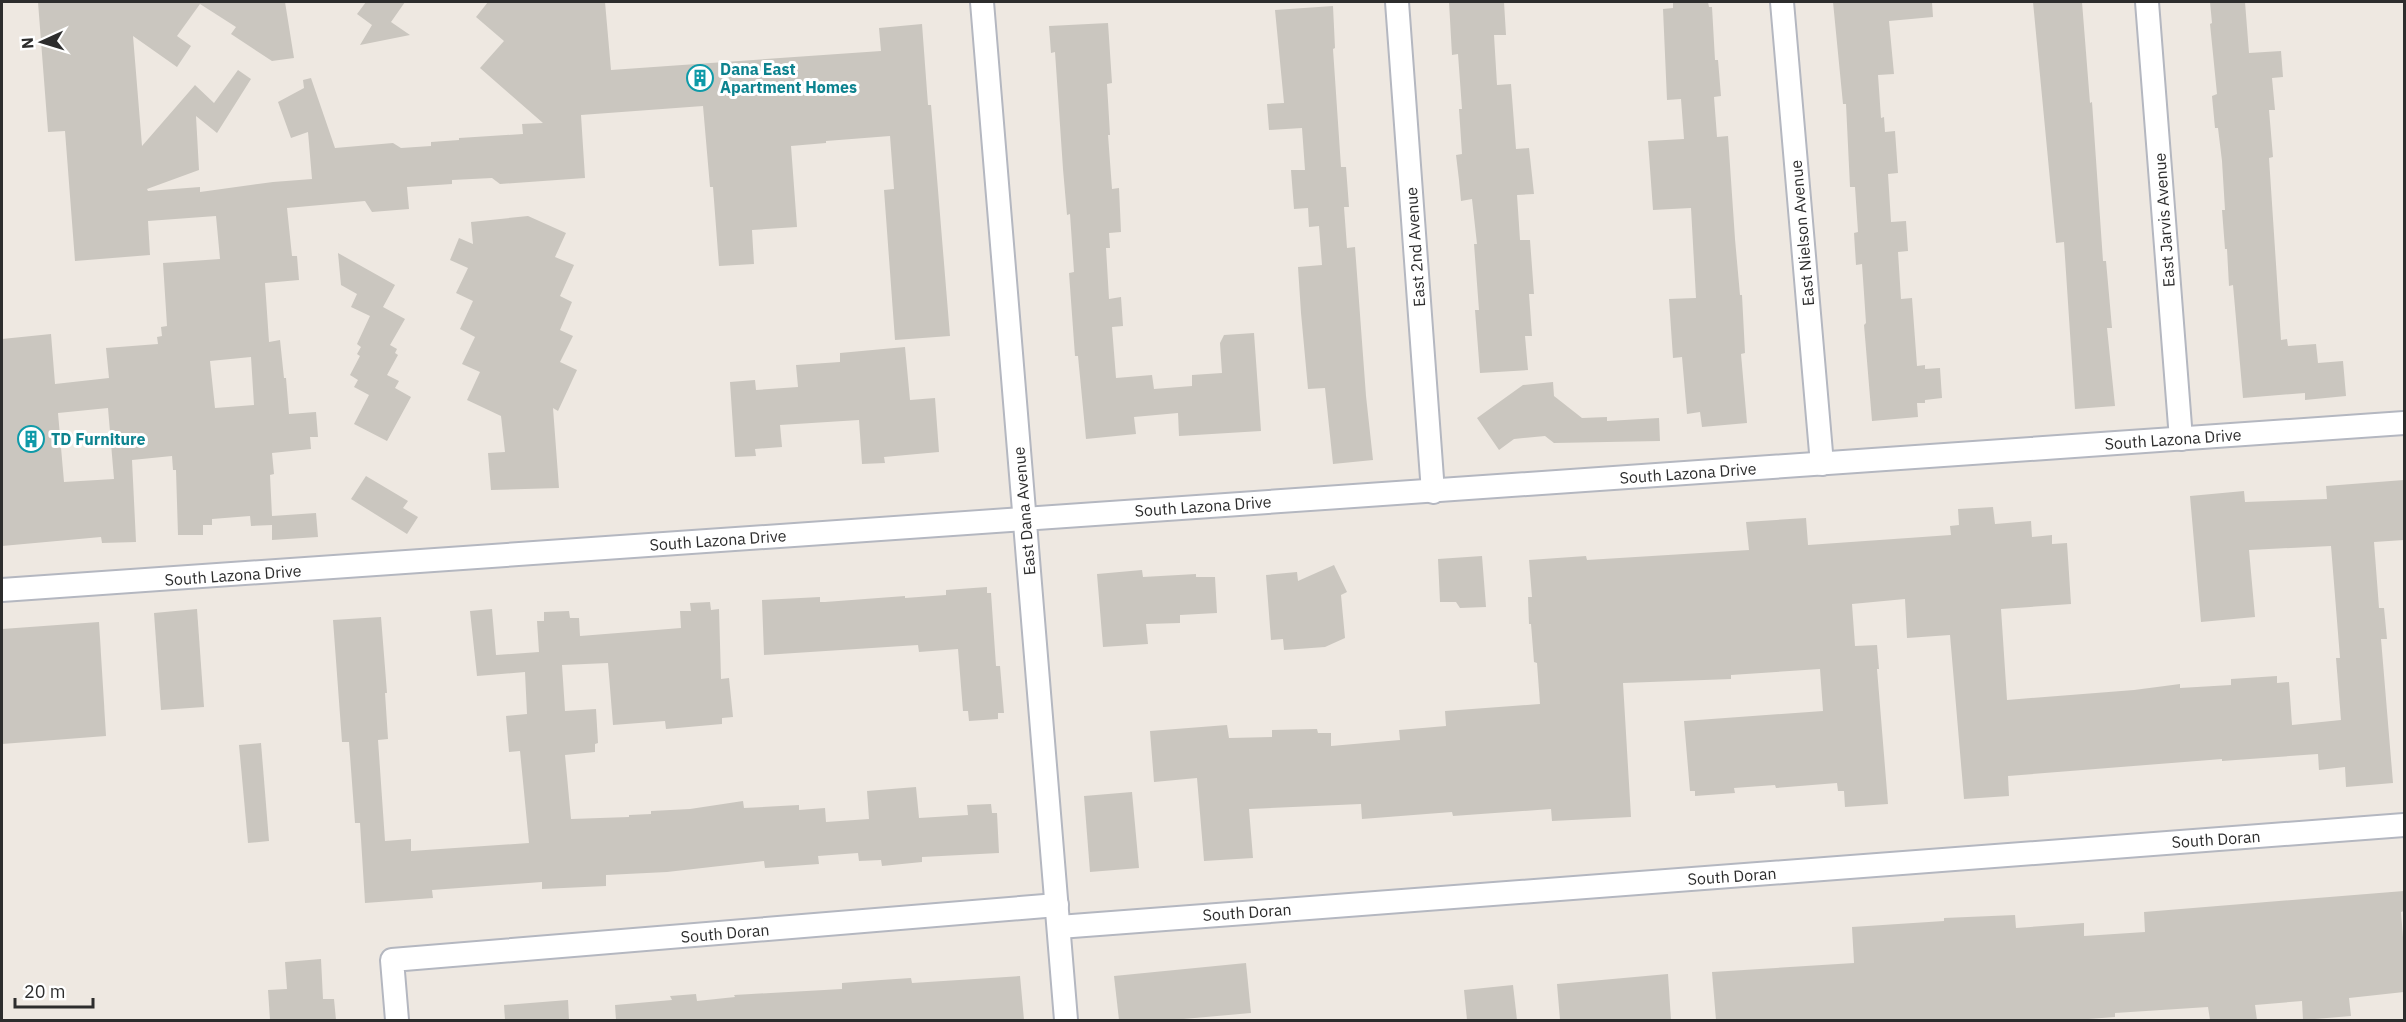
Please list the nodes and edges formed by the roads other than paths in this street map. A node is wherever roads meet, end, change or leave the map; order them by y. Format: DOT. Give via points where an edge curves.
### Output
graph roads {
  1 [pos="982,2"];
  2 [pos="1397,2"];
  3 [pos="1782,2"];
  4 [pos="2147,2"];
  5 [pos="2404,423"];
  6 [pos="2181,439"];
  7 [pos="1822,464"];
  8 [pos="1433,492"];
  9 [pos="1025,518"];
  10 [pos="2,590"];
  11 [pos="2404,825"];
  12 [pos="1058,916"];
  13 [pos="397,1020"];
  14 [pos="1066,1020"];
  1 -- 9 [label="street, East Dana Avenue"];
  2 -- 8 [label="street, East 2nd Avenue"];
  3 -- 7 [label="street, East Nielson Avenue"];
  4 -- 6 [label="street, East Jarvis Avenue"];
  5 -- 6 [label="street, South Lazona Drive"];
  6 -- 7 [label="street, South Lazona Drive"];
  7 -- 8 [label="street, South Lazona Drive"];
  8 -- 9 [label="street, South Lazona Drive"];
  9 -- 10 [label="street, South Lazona Drive"];
  9 -- 12 [label="street, East Dana Avenue"];
  11 -- 12 [label="street, South Doran"];
  12 -- 13 [label="street, South Doran" via="392,960"];
  12 -- 14 [label="street, East Dana Avenue"];
}
